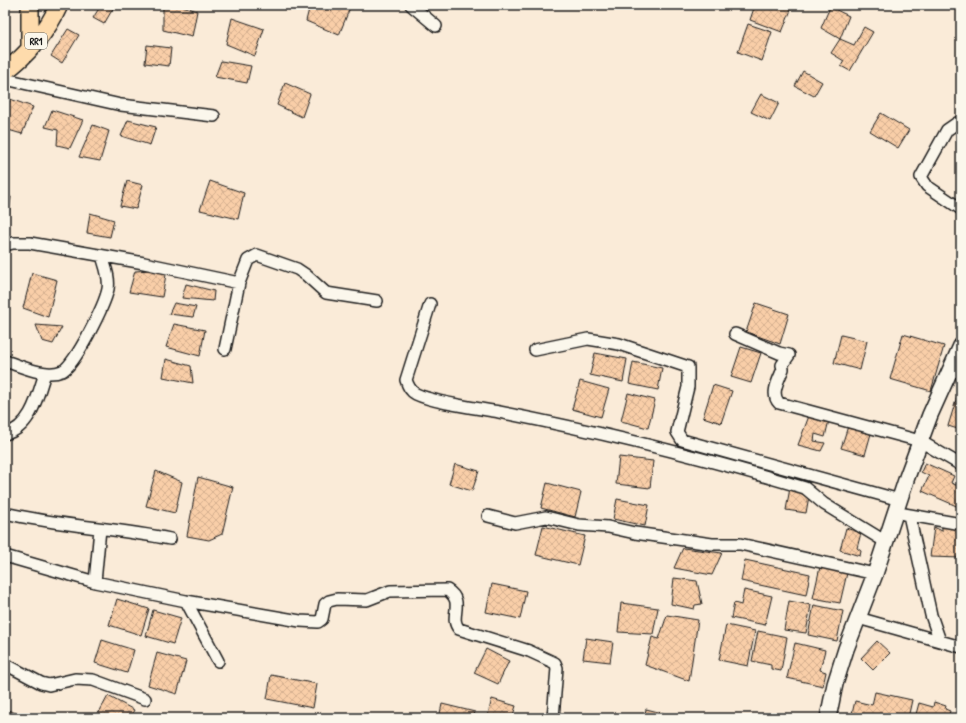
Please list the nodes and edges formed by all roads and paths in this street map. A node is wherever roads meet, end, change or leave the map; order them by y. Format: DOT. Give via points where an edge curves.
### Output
graph roads {
  1 [pos="412,5"];
  2 [pos="29,7"];
  3 [pos="53,11"];
  4 [pos="436,26"];
  5 [pos="30,49"];
  6 [pos="5,71"];
  7 [pos="5,80"];
  8 [pos="214,116"];
  9 [pos="961,123"];
  10 [pos="961,210"];
  11 [pos="5,245"];
  12 [pos="102,256"];
  13 [pos="239,283"];
  14 [pos="377,301"];
  15 [pos="430,304"];
  16 [pos="735,334"];
  17 [pos="961,346"];
  18 [pos="225,349"];
  19 [pos="535,350"];
  20 [pos="5,361"];
  21 [pos="955,371"];
  22 [pos="45,372"];
  23 [pos="5,434"];
  24 [pos="920,441"];
  25 [pos="961,465"];
  26 [pos="902,509"];
  27 [pos="5,513"];
  28 [pos="488,516"];
  29 [pos="961,524"];
  30 [pos="100,529"];
  31 [pos="170,539"];
  32 [pos="886,542"];
  33 [pos="5,556"];
  34 [pos="875,574"];
  35 [pos="96,582"];
  36 [pos="186,601"];
  37 [pos="858,618"];
  38 [pos="940,641"];
  39 [pos="961,647"];
  40 [pos="218,661"];
  41 [pos="5,664"];
  42 [pos="145,700"];
  43 [pos="553,718"];
  44 [pos="828,718"];
  1 -- 4 [label="street"];
  2 -- 3 [label="street"];
  2 -- 5 [label="main road"];
  3 -- 5 [label="main road, RR1"];
  5 -- 6 [label="main road, RR1"];
  7 -- 8 [label="street" via="121,105"];
  9 -- 10 [label="street" via="946,130 921,177 927,186"];
  11 -- 12 [label="street" via="30,243"];
  12 -- 13 [label="street"];
  12 -- 22 [label="street" via="108,291 86,339 72,364 63,371 52,374"];
  13 -- 14 [label="street" via="248,260 257,255 297,269 326,293"];
  13 -- 18 [label="street"];
  15 -- 32 [label="street" via="406,380 408,388 416,394 647,444 806,488 824,504"];
  16 -- 24 [label="street" via="789,355 782,365 775,393 779,403"];
  17 -- 21 [label="street"];
  19 -- 26 [label="street" via="588,339 619,344 688,367 688,388 677,432 682,440"];
  20 -- 22 [label="street"];
  21 -- 24 [label="street" via="930,415"];
  22 -- 23 [label="street" via="36,403 28,417"];
  24 -- 25 [label="street"];
  24 -- 26 [label="street"];
  26 -- 29 [label="street"];
  26 -- 32 [label="street"];
  26 -- 38 [label="street"];
  27 -- 30 [label="street"];
  28 -- 34 [label="street" via="515,523 546,517 579,525 608,527 712,544 740,544"];
  30 -- 31 [label="street" via="136,532"];
  30 -- 35 [label="street"];
  32 -- 34 [label="street"];
  33 -- 35 [label="street"];
  34 -- 37 [label="street"];
  35 -- 36 [label="street"];
  36 -- 40 [label="street"];
  36 -- 43 [label="street" via="318,622 322,619 323,608 329,601 337,599 367,600 390,590 447,590 454,594 456,600 456,623 459,630 529,651 555,663 557,668"];
  37 -- 38 [label="street"];
  37 -- 44 [label="street" via="835,684"];
  38 -- 39 [label="street"];
  41 -- 42 [label="street" via="41,683 49,685 75,679 93,680"];
}
